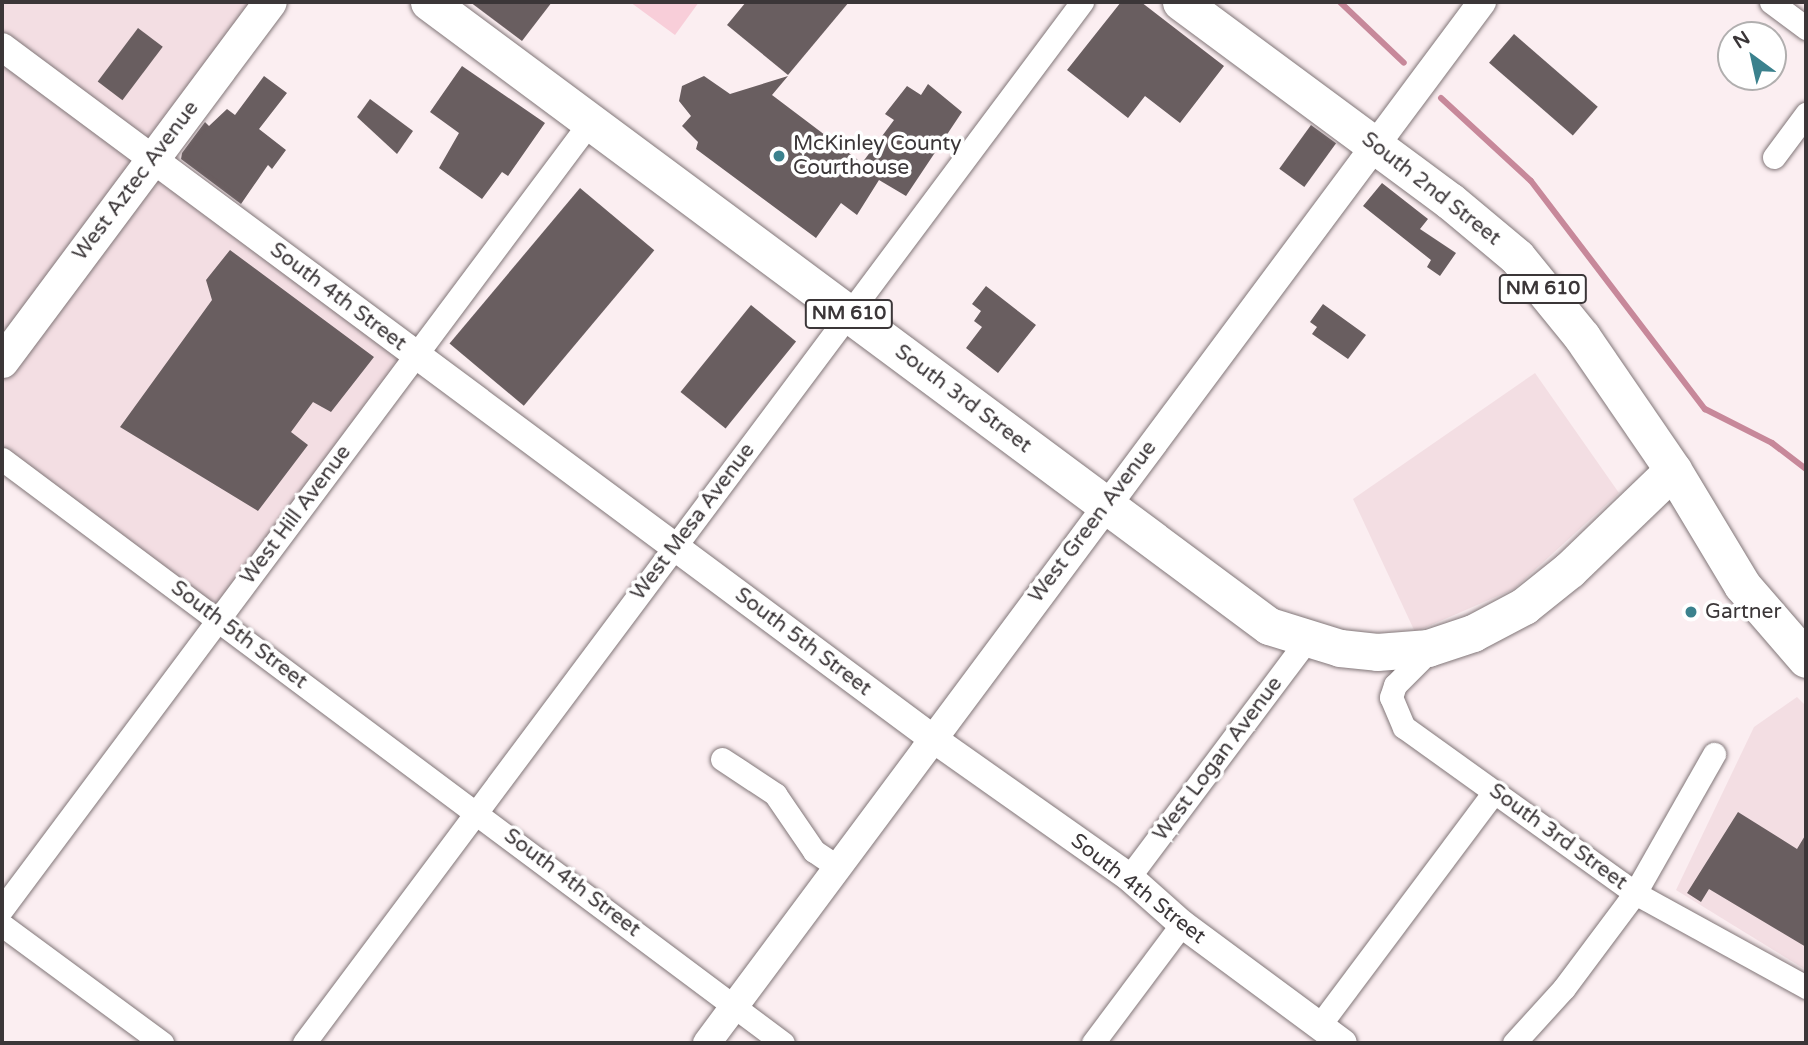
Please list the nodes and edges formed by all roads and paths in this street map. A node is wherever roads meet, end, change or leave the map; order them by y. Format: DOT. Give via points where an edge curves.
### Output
graph roads {
  1 [pos="270,2"];
  2 [pos="429,2"];
  3 [pos="1082,2"];
  4 [pos="1181,2"];
  5 [pos="1482,2"];
  6 [pos="1771,2"];
  7 [pos="1806,28"];
  8 [pos="2,47"];
  9 [pos="1806,114"];
  10 [pos="590,122"];
  11 [pos="1375,145"];
  12 [pos="1774,158"];
  13 [pos="152,159"];
  14 [pos="849,314"];
  15 [pos="416,355"];
  16 [pos="2,361"];
  17 [pos="2,458"];
  18 [pos="1673,470"];
  19 [pos="1106,505"];
  20 [pos="674,547"];
  21 [pos="218,619"];
  22 [pos="1323,644"];
  23 [pos="1434,646"];
  24 [pos="1806,659"];
  25 [pos="932,738"];
  26 [pos="1714,754"];
  27 [pos="722,759"];
  28 [pos="1494,792"];
  29 [pos="477,811"];
  30 [pos="836,866"];
  31 [pos="1129,877"];
  32 [pos="1635,893"];
  33 [pos="2,909"];
  34 [pos="1182,924"];
  35 [pos="2,925"];
  36 [pos="1806,987"];
  37 [pos="733,1009"];
  38 [pos="1319,1026"];
  39 [pos="162,1043"];
  40 [pos="304,1043"];
  41 [pos="706,1043"];
  42 [pos="783,1043"];
  43 [pos="1093,1043"];
  44 [pos="1343,1043"];
  45 [pos="1514,1043"];
  1 -- 13 [label="main road, West Aztec Avenue"];
  2 -- 10 [label="main road, South 3rd Street / NM 610"];
  3 -- 14 [label="street, West Mesa Avenue"];
  4 -- 11 [label="main road, South 2nd Street / NM 610"];
  5 -- 11 [label="street, West Green Avenue"];
  6 -- 7 [label="street"];
  8 -- 13 [label="street, South 4th Street"];
  9 -- 12 [label="street"];
  10 -- 14 [label="main road, South 3rd Street / NM 610"];
  10 -- 15 [label="street, West Hill Avenue"];
  11 -- 18 [label="main road, South 2nd Street / NM 610" via="1517,257 1582,337"];
  11 -- 19 [label="street, West Green Avenue"];
  13 -- 15 [label="street, South 4th Street"];
  13 -- 16 [label="main road, West Aztec Avenue"];
  14 -- 19 [label="main road, South 3rd Street / NM 610"];
  14 -- 20 [label="street, West Mesa Avenue"];
  15 -- 20 [label="street, South 4th Street"];
  15 -- 21 [label="street, West Hill Avenue"];
  17 -- 21 [label="street, South 5th Street"];
  18 -- 23 [label="main road, NM 610" via="1569,570 1524,606 1473,633"];
  18 -- 24 [label="main road, South 2nd Street / NM 610" via="1742,585"];
  19 -- 22 [label="main road, South 3rd Street / NM 610" via="1269,626"];
  19 -- 25 [label="street, West Green Avenue"];
  20 -- 25 [label="street, South 5th Street"];
  20 -- 29 [label="street, West Mesa Avenue"];
  21 -- 29 [label="street, South 5th Street"];
  21 -- 33 [label="street, West Hill Avenue"];
  22 -- 23 [label="main road, NM 610" via="1377,652"];
  22 -- 31 [label="street, West Logan Avenue"];
  23 -- 28 [label="street, South 3rd Street" via="1395,685 1394,710 1404,727"];
  25 -- 30 [label="street, West Green Avenue"];
  25 -- 31 [label="street, South 4th Street"];
  26 -- 32 [label="street"];
  27 -- 30 [label="street" via="775,794 814,850"];
  28 -- 32 [label="street, South 3rd Street"];
  28 -- 38 [label="street"];
  29 -- 37 [label="street, South 4th Street"];
  29 -- 40 [label="street, West Mesa Avenue"];
  30 -- 37 [label="street, West Green Avenue"];
  31 -- 34 [label="street, South 4th Street"];
  32 -- 36 [label="street, South 3rd Street"];
  32 -- 45 [label="street" via="1564,988"];
  34 -- 38 [label="street, South 4th Street"];
  34 -- 43 [label="street"];
  35 -- 39 [label="street"];
  37 -- 41 [label="street, West Green Avenue"];
  37 -- 42 [label="street"];
  38 -- 44 [label="street, South 4th Street"];
}
